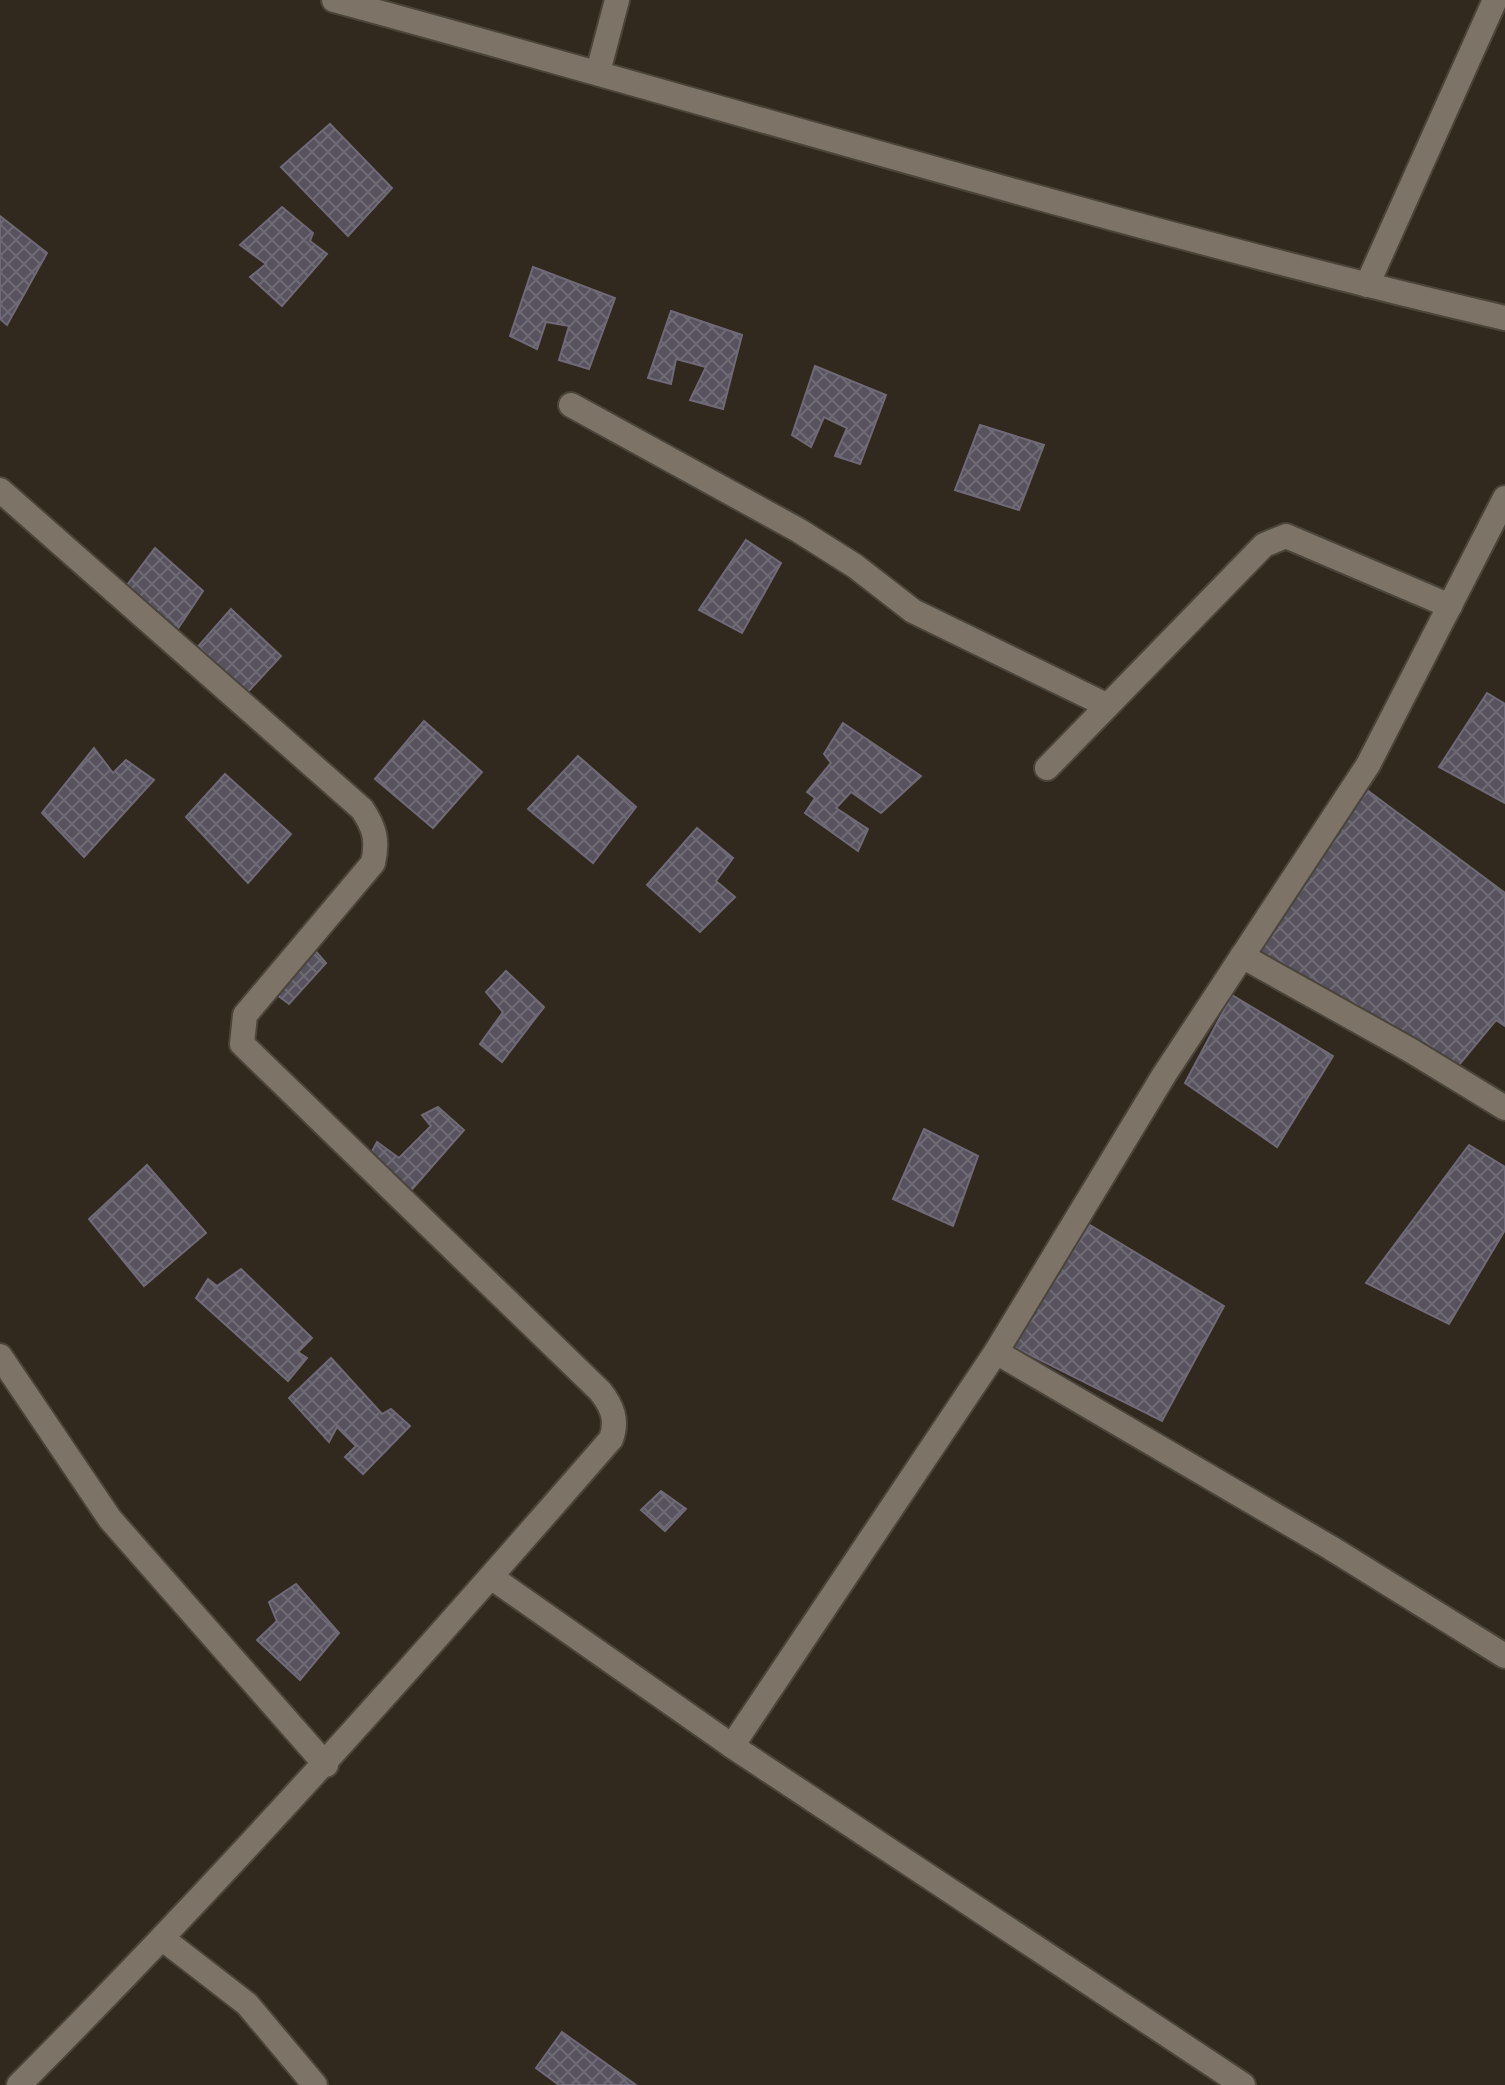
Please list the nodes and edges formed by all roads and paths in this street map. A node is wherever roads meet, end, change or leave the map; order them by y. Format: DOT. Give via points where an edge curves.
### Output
graph roads {
  1 [pos="334,0"];
  2 [pos="617,0"];
  3 [pos="1495,0"];
  4 [pos="598,72"];
  5 [pos="1367,285"];
  6 [pos="1505,318"];
  7 [pos="571,405"];
  8 [pos="0,490"];
  9 [pos="1505,498"];
  10 [pos="1450,606"];
  11 [pos="1106,705"];
  12 [pos="1047,768"];
  13 [pos="1242,956"];
  14 [pos="1505,1108"];
  15 [pos="996,1352"];
  16 [pos="0,1356"];
  17 [pos="491,1577"];
  18 [pos="1505,1656"];
  19 [pos="732,1746"];
  20 [pos="326,1765"];
  21 [pos="163,1939"];
  22 [pos="19,2085"];
  23 [pos="315,2085"];
  24 [pos="1243,2085"];
  1 -- 4 [label="street"];
  2 -- 4 [label="street"];
  3 -- 5 [label="street"];
  4 -- 5 [label="street"];
  5 -- 6 [label="street"];
  7 -- 11 [label="street" via="798,530 913,611"];
  8 -- 17 [label="street" via="362,809 373,825 373,863 245,1015 242,1044 612,1406 611,1439"];
  9 -- 10 [label="street"];
  10 -- 11 [label="street" via="1286,536 1264,545"];
  10 -- 13 [label="street" via="1368,765"];
  11 -- 12 [label="street"];
  13 -- 14 [label="street"];
  13 -- 15 [label="street"];
  15 -- 18 [label="street"];
  15 -- 19 [label="street"];
  16 -- 20 [label="street" via="110,1519"];
  17 -- 19 [label="street"];
  17 -- 20 [label="street"];
  19 -- 24 [label="street"];
  20 -- 21 [label="street"];
  21 -- 22 [label="street"];
  21 -- 23 [label="street" via="247,2004"];
}
